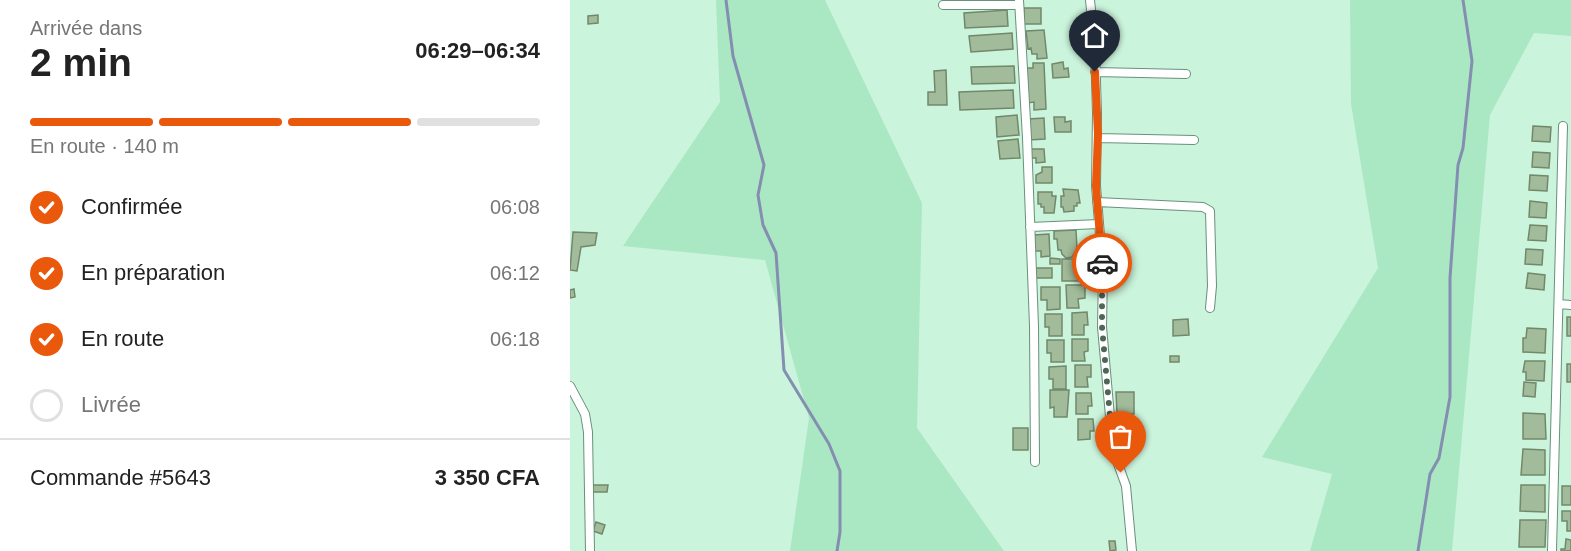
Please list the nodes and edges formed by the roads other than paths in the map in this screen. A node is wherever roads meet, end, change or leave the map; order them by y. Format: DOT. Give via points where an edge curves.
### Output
graph roads {
  1 [pos="1090,0"];
  2 [pos="1019,2"];
  3 [pos="943,5"];
  4 [pos="1095,72"];
  5 [pos="1186,74"];
  6 [pos="1563,126"];
  7 [pos="1097,138"];
  8 [pos="1194,140"];
  9 [pos="1097,202"];
  10 [pos="1099,224"];
  11 [pos="1030,227"];
  12 [pos="1559,304"];
  13 [pos="1571,305"];
  14 [pos="1210,309"];
  15 [pos="570,386"];
  16 [pos="1035,462"];
  17 [pos="590,551"];
  18 [pos="1132,551"];
  19 [pos="1552,551"];
  1 -- 4 [label="street"];
  2 -- 3 [label="street"];
  2 -- 11 [label="street"];
  4 -- 5 [label="street"];
  4 -- 7 [label="street"];
  6 -- 12 [label="street"];
  7 -- 8 [label="street"];
  7 -- 9 [label="street"];
  9 -- 10 [label="street"];
  9 -- 14 [label="street" via="1203,207 1210,211"];
  10 -- 11 [label="street"];
  10 -- 18 [label="street" via="1102,327 1113,450 1126,486"];
  11 -- 16 [label="street"];
  12 -- 13 [label="street"];
  12 -- 19 [label="street"];
  15 -- 17 [label="street" via="585,414 588,432"];
}
